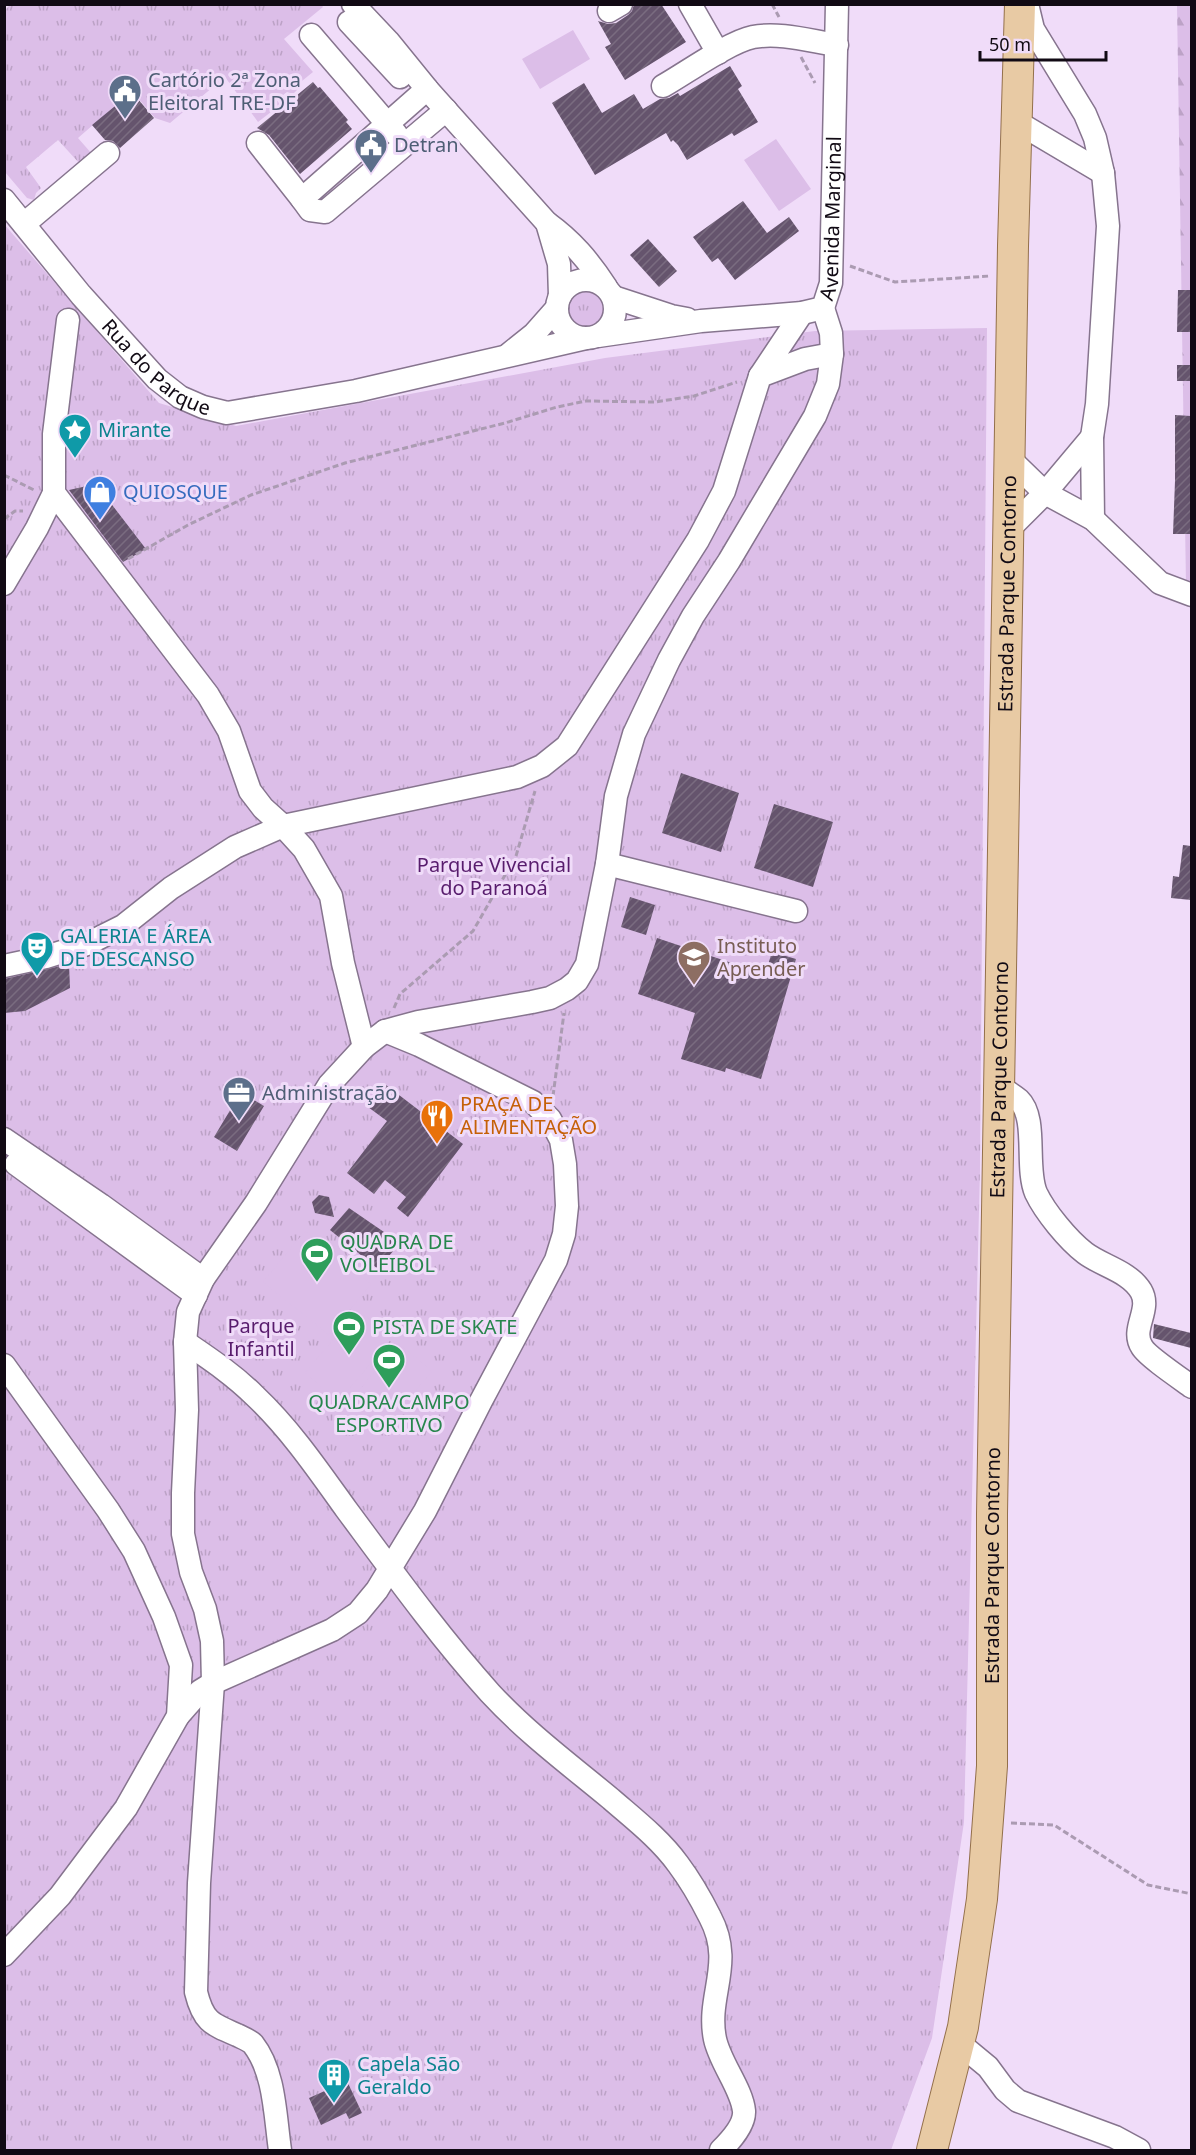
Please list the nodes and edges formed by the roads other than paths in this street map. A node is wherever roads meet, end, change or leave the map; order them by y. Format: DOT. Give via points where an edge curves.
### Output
graph roads {
  1 [pos="340,4"];
  2 [pos="353,4"];
  3 [pos="690,4"];
  4 [pos="837,4"];
  5 [pos="1020,4"];
  6 [pos="1027,4"];
  7 [pos="311,35"];
  8 [pos="837,45"];
  9 [pos="718,52"];
  10 [pos="663,86"];
  11 [pos="423,93"];
  12 [pos="446,110"];
  13 [pos="1017,122"];
  14 [pos="388,124"];
  15 [pos="258,143"];
  16 [pos="405,144"];
  17 [pos="108,153"];
  18 [pos="1103,173"];
  19 [pos="302,199"];
  20 [pos="4,200"];
  21 [pos="547,223"];
  22 [pos="24,224"];
  23 [pos="610,292"];
  24 [pos="558,302"];
  25 [pos="812,310"];
  26 [pos="68,320"];
  27 [pos="701,321"];
  28 [pos="592,337"];
  29 [pos="832,354"];
  30 [pos="506,357"];
  31 [pos="760,376"];
  32 [pos="1092,437"];
  33 [pos="1011,460"];
  34 [pos="1045,494"];
  35 [pos="52,497"];
  36 [pos="1093,519"];
  37 [pos="1010,528"];
  38 [pos="4,584"];
  39 [pos="1191,595"];
  40 [pos="283,826"];
  41 [pos="607,864"];
  42 [pos="796,911"];
  43 [pos="4,966"];
  44 [pos="385,1030"];
  45 [pos="364,1047"];
  46 [pos="1000,1087"];
  47 [pos="4,1138"];
  48 [pos="4,1157"];
  49 [pos="199,1287"];
  50 [pos="185,1342"];
  51 [pos="4,1365"];
  52 [pos="1191,1387"];
  53 [pos="391,1569"];
  54 [pos="181,1665"];
  55 [pos="206,1687"];
  56 [pos="178,1716"];
  57 [pos="4,1955"];
  58 [pos="959,2043"];
  59 [pos="280,2151"];
  60 [pos="721,2151"];
  61 [pos="932,2151"];
  62 [pos="1139,2151"];
  1 -- 11 [label="street" via="347,19"];
  2 -- 11 [label="street" via="388,41"];
  3 -- 9 [label="street"];
  4 -- 8 [label="street, Avenida Marginal"];
  5 -- 13 [label="main road, Estrada Parque Contorno"];
  6 -- 18 [label="street" via="1033,29 1095,138"];
  7 -- 14 [label="street"];
  8 -- 9 [label="street" via="751,37"];
  8 -- 25 [label="street, Avenida Marginal" via="831,284"];
  9 -- 10 [label="street"];
  11 -- 12 [label="street"];
  11 -- 14 [label="street"];
  12 -- 16 [label="street"];
  12 -- 21 [label="street"];
  13 -- 18 [label="street"];
  13 -- 33 [label="main road, Estrada Parque Contorno"];
  14 -- 16 [label="street"];
  14 -- 19 [label="street"];
  15 -- 19 [label="street"];
  16 -- 19 [label="street" via="325,212 310,210"];
  17 -- 22 [label="street"];
  18 -- 32 [label="street" via="1108,226"];
  20 -- 22 [label="street, Rua do Parque"];
  21 -- 23 [label="street" via="568,238"];
  21 -- 24 [label="street" via="558,264"];
  22 -- 30 [label="street, Rua do Parque" via="157,379 180,397 203,407 227,413 356,391"];
  23 -- 24 [label="street" via="599,282 581,280 572,283"];
  23 -- 27 [label="street, Avenida Marginal" via="671,316"];
  23 -- 28 [label="street" via="616,306 612,324"];
  24 -- 28 [label="street" via="558,317 568,333"];
  24 -- 30 [label="street, Rua do Parque" via="534,334"];
  25 -- 27 [label="street, Avenida Marginal"];
  25 -- 29 [label="street" via="831,333"];
  25 -- 31 [label="street"];
  26 -- 35 [label="street" via="54,434"];
  27 -- 28 [label="street, Avenida Marginal"];
  28 -- 30 [label="street, Rua do Parque"];
  29 -- 31 [label="street" via="805,359"];
  29 -- 41 [label="street" via="828,384 815,416 693,616 634,734 616,796"];
  31 -- 40 [label="street" via="724,491 698,540 567,746 542,766 517,777"];
  32 -- 34 [label="street"];
  32 -- 36 [label="street"];
  33 -- 34 [label="street"];
  33 -- 37 [label="main road, Estrada Parque Contorno"];
  34 -- 36 [label="street"];
  34 -- 37 [label="street"];
  35 -- 38 [label="street"];
  35 -- 40 [label="street" via="208,695 229,731 250,790"];
  36 -- 39 [label="street" via="1160,583"];
  37 -- 46 [label="main road, Estrada Parque Contorno"];
  40 -- 43 [label="street" via="235,847 171,888 123,926 87,944"];
  40 -- 45 [label="street" via="304,849 331,896"];
  41 -- 42 [label="street"];
  41 -- 44 [label="street" via="587,964 567,989 550,998"];
  44 -- 45 [label="street"];
  44 -- 53 [label="street" via="533,1102 550,1119 561,1140 567,1206 556,1260"];
  45 -- 49 [label="street" via="329,1084"];
  46 -- 52 [label="street" via="1020,1101 1027,1117 1030,1172 1036,1193 1056,1223 1085,1253 1129,1278 1142,1291 1145,1307 1137,1332 1142,1349"];
  46 -- 58 [label="main road, Estrada Parque Contorno" via="992,1766 982,1899"];
  47 -- 49 [label="street" via="82,1191"];
  48 -- 49 [label="street"];
  49 -- 50 [label="street" via="188,1312"];
  50 -- 53 [label="street" via="232,1376 287,1429"];
  50 -- 55 [label="street" via="183,1534 212,1641"];
  51 -- 54 [label="street" via="134,1551"];
  53 -- 55 [label="street" via="358,1613 332,1630"];
  53 -- 60 [label="street" via="490,1693 539,1741 652,1835 678,1863 711,1918 721,1951 713,2013 715,2039 744,2113"];
  54 -- 55 [label="street"];
  54 -- 56 [label="street"];
  55 -- 56 [label="street"];
  55 -- 59 [label="street" via="196,1992 205,2018 250,2041 260,2054 270,2085"];
  56 -- 57 [label="street" via="120,1817 60,1896"];
  58 -- 61 [label="main road, Estrada Parque Contorno"];
  58 -- 62 [label="street" via="988,2067 1018,2101 1115,2137"];
}
